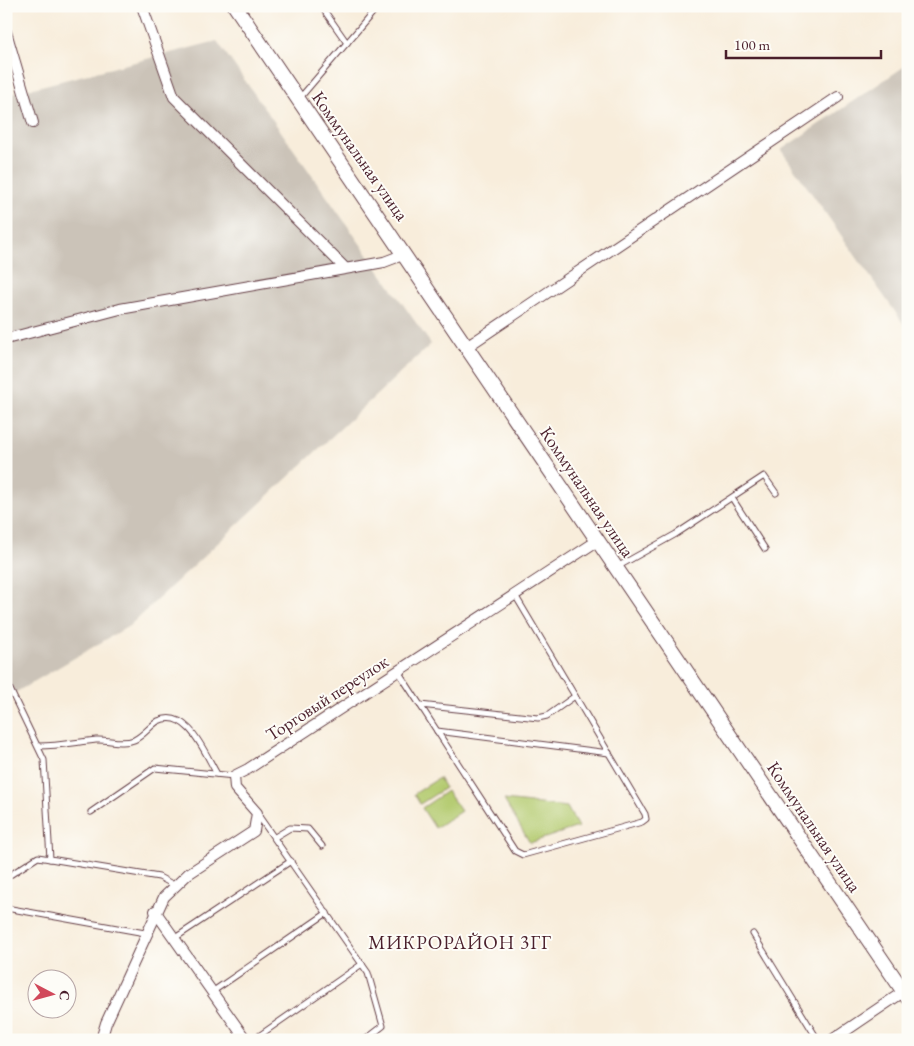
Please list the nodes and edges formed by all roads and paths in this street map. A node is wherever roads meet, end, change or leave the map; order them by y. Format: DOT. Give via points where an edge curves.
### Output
graph roads {
  1 [pos="142,6"];
  2 [pos="235,6"];
  3 [pos="321,6"];
  4 [pos="372,6"];
  5 [pos="6,32"];
  6 [pos="347,43"];
  7 [pos="838,97"];
  8 [pos="298,99"];
  9 [pos="33,123"];
  10 [pos="405,254"];
  11 [pos="345,268"];
  12 [pos="6,339"];
  13 [pos="468,346"];
  14 [pos="776,493"];
  15 [pos="732,498"];
  16 [pos="597,541"];
  17 [pos="764,549"];
  18 [pos="616,568"];
  19 [pos="515,595"];
  20 [pos="398,671"];
  21 [pos="6,681"];
  22 [pos="575,696"];
  23 [pos="420,706"];
  24 [pos="437,731"];
  25 [pos="39,746"];
  26 [pos="609,753"];
  27 [pos="217,774"];
  28 [pos="234,776"];
  29 [pos="91,812"];
  30 [pos="257,814"];
  31 [pos="275,837"];
  32 [pos="322,846"];
  33 [pos="50,859"];
  34 [pos="291,861"];
  35 [pos="6,881"];
  36 [pos="174,885"];
  37 [pos="6,908"];
  38 [pos="155,911"];
  39 [pos="327,913"];
  40 [pos="145,933"];
  41 [pos="753,934"];
  42 [pos="174,938"];
  43 [pos="362,964"];
  44 [pos="212,992"];
  45 [pos="906,993"];
  46 [pos="101,1040"];
  47 [pos="246,1040"];
  48 [pos="253,1040"];
  49 [pos="365,1040"];
  50 [pos="818,1040"];
  51 [pos="832,1040"];
  1 -- 11 [label="street" via="174,97"];
  2 -- 8 [label="main road, Коммунальная улица"];
  3 -- 6 [label="lane"];
  4 -- 6 [label="lane" via="375,10"];
  5 -- 9 [label="street"];
  6 -- 8 [label="lane"];
  7 -- 13 [label="street"];
  8 -- 10 [label="main road, Коммунальная улица"];
  10 -- 11 [label="street" via="384,262"];
  10 -- 13 [label="main road, Коммунальная улица"];
  11 -- 12 [label="street" via="120,309"];
  13 -- 16 [label="main road, Коммунальная улица"];
  14 -- 15 [label="lane" via="764,476"];
  15 -- 17 [label="lane"];
  15 -- 18 [label="lane"];
  16 -- 18 [label="main road, Коммунальная улица"];
  16 -- 19 [label="street, Торговый переулок"];
  18 -- 45 [label="main road, Коммунальная улица"];
  19 -- 20 [label="street, Торговый переулок"];
  19 -- 22 [label="lane"];
  20 -- 23 [label="lane"];
  20 -- 28 [label="street, Торговый переулок"];
  21 -- 25 [label="lane"];
  22 -- 23 [label="lane" via="547,716 538,718"];
  22 -- 26 [label="lane"];
  23 -- 24 [label="lane"];
  24 -- 26 [label="lane"];
  24 -- 26 [label="lane" via="515,852 523,855 646,819"];
  25 -- 27 [label="lane" via="135,740 168,718 179,720 188,727"];
  25 -- 33 [label="lane" via="44,760"];
  27 -- 28 [label="lane"];
  27 -- 29 [label="lane" via="155,768"];
  28 -- 30 [label="street" via="235,788"];
  30 -- 31 [label="lane"];
  30 -- 36 [label="street" via="254,831"];
  31 -- 32 [label="lane" via="290,828 308,829"];
  31 -- 34 [label="lane"];
  33 -- 35 [label="lane" via="38,857 7,877"];
  33 -- 36 [label="lane" via="159,877"];
  34 -- 39 [label="lane"];
  34 -- 42 [label="lane"];
  36 -- 38 [label="street"];
  37 -- 40 [label="lane"];
  38 -- 40 [label="street"];
  38 -- 42 [label="street"];
  39 -- 43 [label="lane"];
  39 -- 44 [label="lane"];
  40 -- 46 [label="street"];
  41 -- 50 [label="lane"];
  42 -- 44 [label="street"];
  43 -- 48 [label="lane"];
  43 -- 49 [label="lane" via="384,1026"];
  44 -- 47 [label="street"];
  45 -- 51 [label="street"];
}
